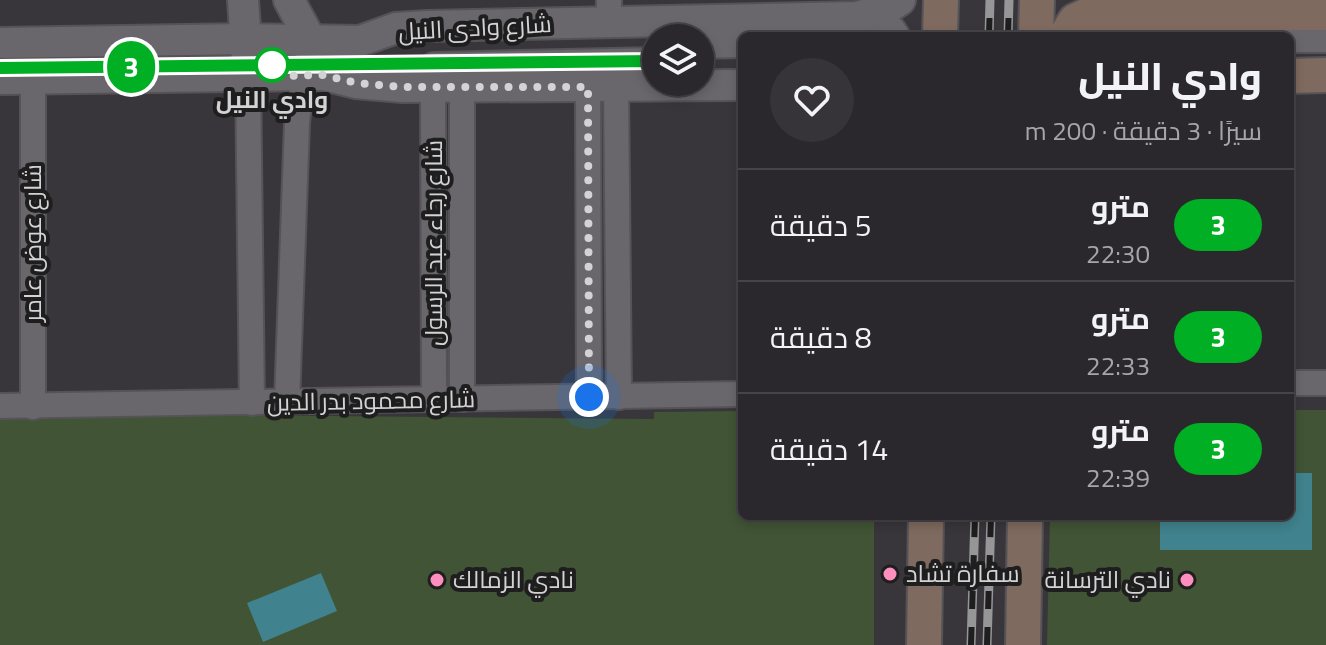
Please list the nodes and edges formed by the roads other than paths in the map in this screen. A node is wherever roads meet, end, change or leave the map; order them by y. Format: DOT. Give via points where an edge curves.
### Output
graph roads {
  1 [pos="243,0"];
  2 [pos="289,0"];
  3 [pos="900,0"];
  4 [pos="941,0"];
  5 [pos="1037,0"];
  6 [pos="609,11"];
  7 [pos="1326,13"];
  8 [pos="858,17"];
  9 [pos="1277,17"];
  10 [pos="891,32"];
  11 [pos="940,32"];
  12 [pos="1036,32"];
  13 [pos="1068,32"];
  14 [pos="1326,37"];
  15 [pos="245,39"];
  16 [pos="310,39"];
  17 [pos="360,41"];
  18 [pos="738,42"];
  19 [pos="0,43"];
  20 [pos="714,43"];
  21 [pos="642,44"];
  22 [pos="1294,56"];
  23 [pos="1326,56"];
  24 [pos="738,62"];
  25 [pos="642,63"];
  26 [pos="714,63"];
  27 [pos="1326,75"];
  28 [pos="248,76"];
  29 [pos="315,76"];
  30 [pos="1294,76"];
  31 [pos="0,79"];
  32 [pos="33,79"];
  33 [pos="738,85"];
  34 [pos="447,87"];
  35 [pos="602,87"];
  36 [pos="617,210"];
  37 [pos="589,211"];
  38 [pos="1294,383"];
  39 [pos="1326,383"];
  40 [pos="738,394"];
  41 [pos="589,397"];
  42 [pos="619,397"];
  43 [pos="462,399"];
  44 [pos="434,400"];
  45 [pos="287,402"];
  46 [pos="252,403"];
  47 [pos="0,406"];
  48 [pos="33,407"];
  49 [pos="926,520"];
  50 [pos="1025,520"];
  51 [pos="924,645"];
  52 [pos="1023,645"];
  1 -- 15 [label="street"];
  2 -- 16 [label="street"];
  3 -- 8 [label="street, شارع وادى النيل"];
  4 -- 11 [label="main road"];
  5 -- 12 [label="main road"];
  6 -- 8 [label="street, شارع وادى النيل"];
  6 -- 17 [label="street, شارع وادى النيل" via="396,28"];
  7 -- 9 [label="main road"];
  8 -- 10 [label="street" via="875,18"];
  9 -- 13 [label="main road" via="1092,13 1075,21"];
  9 -- 14 [label="street"];
  15 -- 16 [label="street, شارع وادى النيل"];
  15 -- 19 [label="street, شارع وادى النيل"];
  15 -- 28 [label="street"];
  16 -- 17 [label="street, شارع وادى النيل"];
  16 -- 29 [label="street"];
  17 -- 21 [label="street"];
  18 -- 20 [label="street"];
  22 -- 23 [label="street"];
  24 -- 26 [label="street"];
  25 -- 29 [label="street"];
  27 -- 30 [label="main road"];
  28 -- 29 [label="street"];
  28 -- 32 [label="street"];
  28 -- 46 [label="street"];
  29 -- 34 [label="street"];
  29 -- 45 [label="street" via="300,93 297,123"];
  31 -- 32 [label="street"];
  32 -- 48 [label="street, شارع عوض عامر"];
  33 -- 35 [label="street"];
  34 -- 35 [label="street"];
  34 -- 43 [label="street, شارع رجاء عبد الرسول"];
  34 -- 44 [label="street, شارع رجاء عبد الرسول"];
  35 -- 36 [label="street"];
  35 -- 37 [label="street"];
  36 -- 37 [label="street"];
  36 -- 42 [label="street"];
  37 -- 41 [label="street"];
  38 -- 39 [label="street"];
  40 -- 42 [label="street, شارع محمود بدر الدين"];
  41 -- 42 [label="street, شارع محمود بدر الدين"];
  41 -- 43 [label="street, شارع محمود بدر الدين"];
  43 -- 44 [label="street, شارع محمود بدر الدين"];
  44 -- 45 [label="street, شارع محمود بدر الدين"];
  45 -- 46 [label="street, شارع محمود بدر الدين"];
  46 -- 48 [label="street, شارع محمود بدر الدين"];
  47 -- 48 [label="street, شارع محمود بدر الدين"];
  49 -- 51 [label="main road"];
  50 -- 52 [label="main road"];
}
